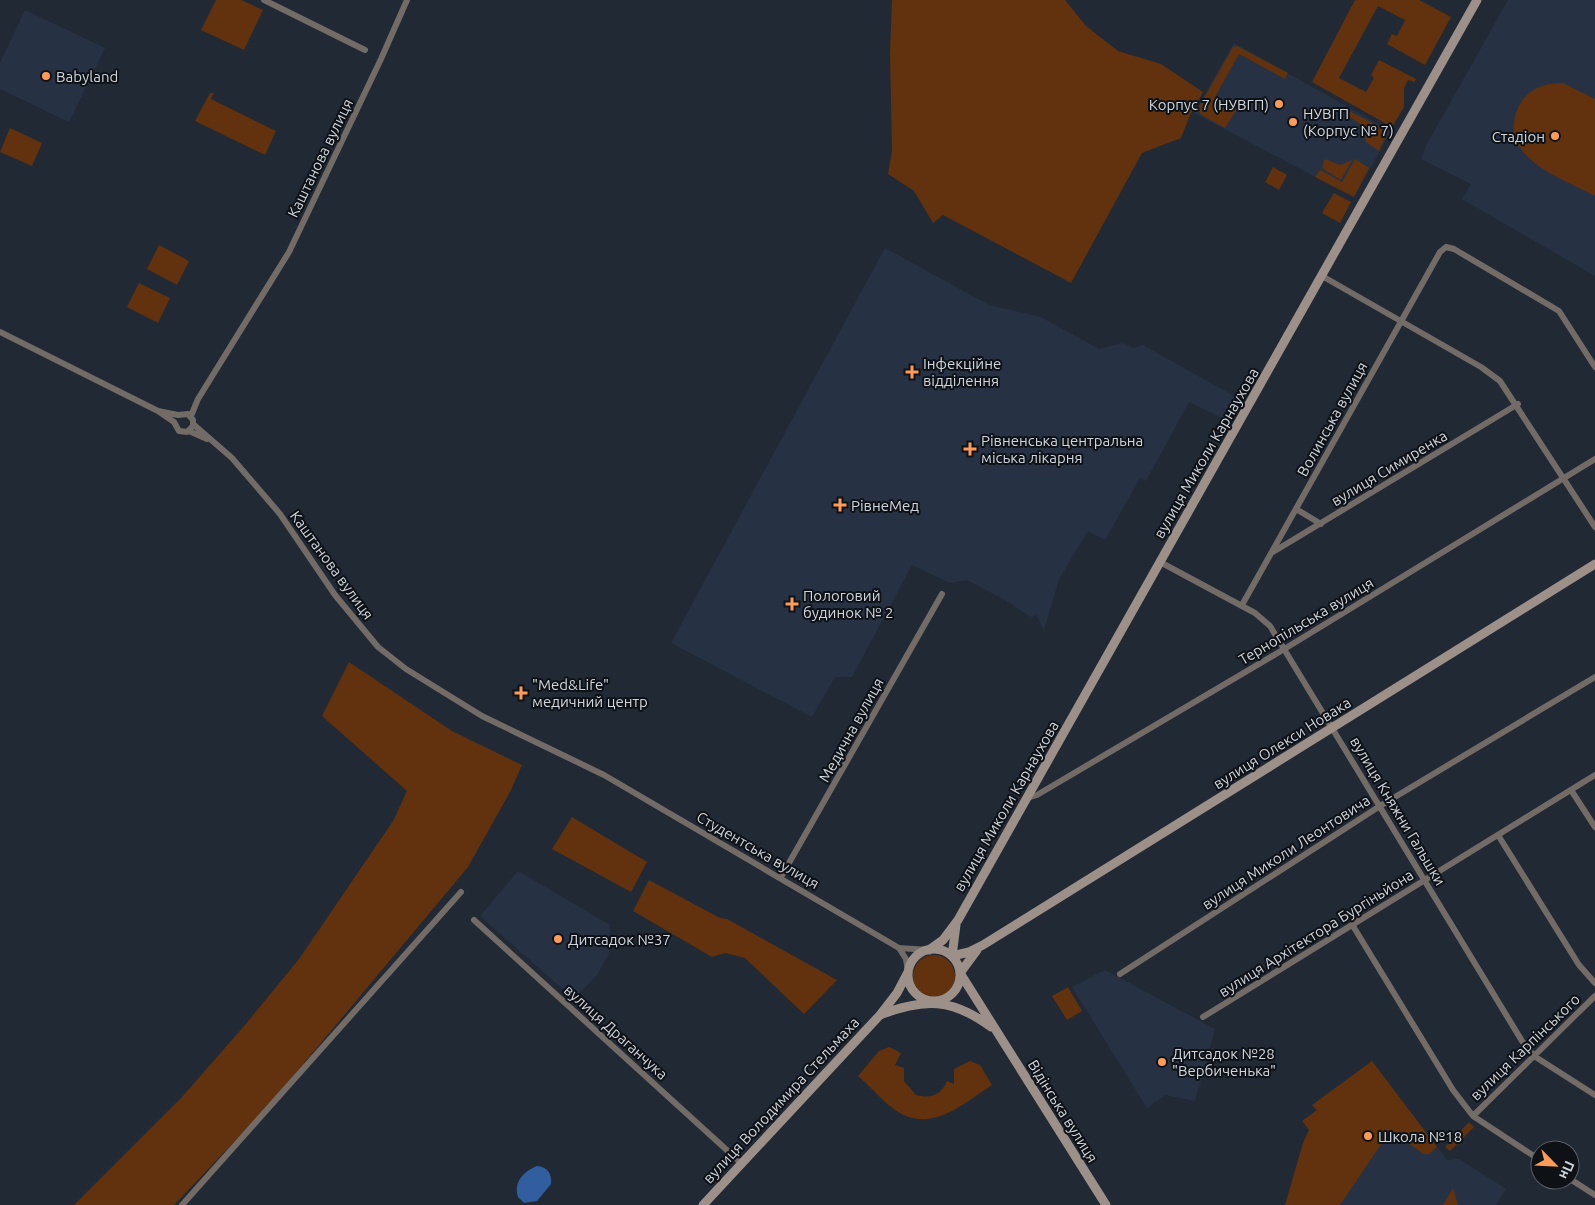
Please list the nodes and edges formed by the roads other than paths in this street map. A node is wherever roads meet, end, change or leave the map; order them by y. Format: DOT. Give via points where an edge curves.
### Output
graph roads {
  1 [pos="264,0"];
  2 [pos="407,0"];
  3 [pos="1476,0"];
  4 [pos="365,50"];
  5 [pos="1322,276"];
  6 [pos="1402,322"];
  7 [pos="0,332"];
  8 [pos="1595,367"];
  9 [pos="198,399"];
  10 [pos="1518,404"];
  11 [pos="158,411"];
  12 [pos="181,414"];
  13 [pos="191,416"];
  14 [pos="174,422"];
  15 [pos="194,424"];
  16 [pos="189,431"];
  17 [pos="210,440"];
  18 [pos="1595,459"];
  19 [pos="1565,478"];
  20 [pos="1296,509"];
  21 [pos="1321,524"];
  22 [pos="1595,527"];
  23 [pos="1272,552"];
  24 [pos="1160,562"];
  25 [pos="1595,564"];
  26 [pos="942,594"];
  27 [pos="1242,606"];
  28 [pos="1286,648"];
  29 [pos="1595,677"];
  30 [pos="1334,728"];
  31 [pos="604,775"];
  32 [pos="1595,775"];
  33 [pos="1571,790"];
  34 [pos="1027,798"];
  35 [pos="1380,806"];
  36 [pos="1595,827"];
  37 [pos="1498,835"];
  38 [pos="781,877"];
  39 [pos="1424,880"];
  40 [pos="461,892"];
  41 [pos="474,920"];
  42 [pos="958,920"];
  43 [pos="1353,926"];
  44 [pos="983,945"];
  45 [pos="899,948"];
  46 [pos="929,950"];
  47 [pos="952,956"];
  48 [pos="908,972"];
  49 [pos="960,973"];
  50 [pos="1120,974"];
  51 [pos="1595,983"];
  52 [pos="1595,996"];
  53 [pos="931,1002"];
  54 [pos="880,1015"];
  55 [pos="1203,1018"];
  56 [pos="997,1031"];
  57 [pos="1534,1056"];
  58 [pos="1595,1096"];
  59 [pos="1473,1116"];
  60 [pos="1530,1153"];
  61 [pos="741,1163"];
  62 [pos="1580,1185"];
  63 [pos="1595,1195"];
  64 [pos="182,1205"];
  65 [pos="703,1205"];
  66 [pos="1106,1205"];
  1 -- 4 [label="street"];
  2 -- 9 [label="street, Каштанова вулиця" via="288,252"];
  3 -- 5 [label="main road, вулиця Миколи Карнаухова"];
  5 -- 6 [label="street"];
  5 -- 24 [label="main road, вулиця Миколи Карнаухова"];
  6 -- 8 [label="street, Волинська вулиця" via="1440,252 1446,247 1559,311"];
  6 -- 10 [label="street" via="1492,374"];
  6 -- 20 [label="street, Волинська вулиця"];
  7 -- 11 [label="street"];
  9 -- 12 [label="street, Каштанова вулиця"];
  9 -- 13 [label="street, Каштанова вулиця"];
  10 -- 19 [label="street"];
  10 -- 21 [label="street, вулиця Симиренка"];
  11 -- 12 [label="street"];
  11 -- 14 [label="street"];
  12 -- 13 [label="street"];
  12 -- 14 [label="street"];
  13 -- 15 [label="street"];
  14 -- 16 [label="street" via="179,431"];
  15 -- 16 [label="street"];
  15 -- 17 [label="street, Каштанова вулиця"];
  16 -- 17 [label="street, Каштанова вулиця"];
  17 -- 31 [label="street, Каштанова вулиця" via="232,458 280,514 335,596 378,647 406,669 482,716"];
  18 -- 19 [label="street, Тернопільська вулиця"];
  19 -- 22 [label="street"];
  19 -- 28 [label="street, Тернопільська вулиця"];
  20 -- 21 [label="street"];
  20 -- 23 [label="street, Волинська вулиця"];
  21 -- 23 [label="street, вулиця Симиренка"];
  23 -- 27 [label="street, Волинська вулиця"];
  24 -- 27 [label="street, вулиця Княжни Гальшки"];
  24 -- 34 [label="main road, вулиця Миколи Карнаухова"];
  25 -- 30 [label="main road, вулиця Олекси Новака"];
  26 -- 38 [label="street, Медична вулиця"];
  27 -- 28 [label="street, вулиця Княжни Гальшки" via="1270,626"];
  28 -- 30 [label="street, вулиця Княжни Гальшки"];
  28 -- 34 [label="street, Тернопільська вулиця"];
  29 -- 35 [label="street, вулиця Миколи Леонтовича"];
  30 -- 35 [label="street, вулиця Княжни Гальшки"];
  30 -- 44 [label="main road, вулиця Олекси Новака"];
  31 -- 38 [label="street, Студентська вулиця"];
  32 -- 33 [label="street, вулиця Архітектора Бургіньйона"];
  33 -- 36 [label="street"];
  33 -- 37 [label="street, вулиця Архітектора Бургіньйона"];
  34 -- 42 [label="main road, вулиця Миколи Карнаухова"];
  35 -- 39 [label="street, вулиця Княжни Гальшки"];
  35 -- 50 [label="street, вулиця Миколи Леонтовича"];
  37 -- 39 [label="street, вулиця Архітектора Бургіньйона"];
  37 -- 51 [label="street" via="1580,966"];
  38 -- 45 [label="street, Студентська вулиця"];
  39 -- 43 [label="street, вулиця Архітектора Бургіньйона"];
  39 -- 57 [label="street, вулиця Княжни Гальшки"];
  40 -- 64 [label="street"];
  41 -- 61 [label="street, вулиця Драганчука"];
  42 -- 46 [label="main road, вулиця Миколи Карнаухова" via="943,940"];
  42 -- 47 [label="main road, вулиця Миколи Карнаухова"];
  43 -- 55 [label="street, вулиця Архітектора Бургіньйона"];
  43 -- 59 [label="street" via="1453,1090"];
  44 -- 47 [label="main road, вулиця Олекси Новака"];
  44 -- 49 [label="main road, вулиця Олекси Новака"];
  45 -- 46 [label="street"];
  45 -- 48 [label="street" via="906,959"];
  46 -- 47 [label="main road" via="941,950"];
  46 -- 48 [label="main road" via="913,960"];
  47 -- 49 [label="main road"];
  48 -- 53 [label="main road" via="911,988 923,1000"];
  48 -- 54 [label="main road, вулиця Володимира Стельмаха"];
  49 -- 53 [label="main road" via="957,988 952,994"];
  49 -- 56 [label="main road, Відінська вулиця"];
  52 -- 57 [label="street, вулиця Карпінського"];
  53 -- 54 [label="main road, вулиця Володимира Стельмаха" via="904,1005"];
  53 -- 56 [label="main road, Відінська вулиця" via="960,1009"];
  54 -- 61 [label="main road, вулиця Володимира Стельмаха"];
  56 -- 66 [label="main road, Відінська вулиця"];
  57 -- 58 [label="street, вулиця Княжни Гальшки"];
  57 -- 59 [label="street, вулиця Карпінського"];
  59 -- 60 [label="street"];
  61 -- 65 [label="main road, вулиця Володимира Стельмаха"];
  62 -- 63 [label="street"];
}
